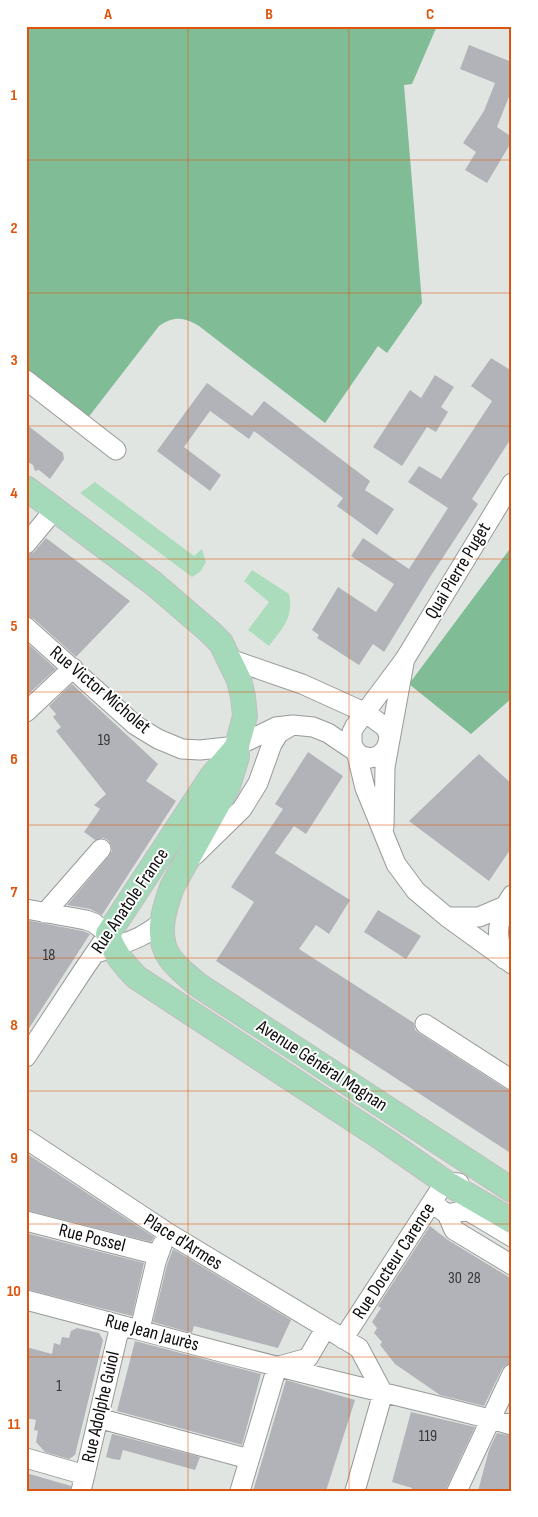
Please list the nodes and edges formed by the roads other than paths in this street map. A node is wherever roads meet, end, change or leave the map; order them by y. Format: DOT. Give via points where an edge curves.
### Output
graph roads {
  1 [pos="26,380"];
  2 [pos="116,450"];
  3 [pos="512,483"];
  4 [pos="26,488"];
  5 [pos="55,509"];
  6 [pos="26,544"];
  7 [pos="26,628"];
  8 [pos="230,658"];
  9 [pos="405,659"];
  10 [pos="73,668"];
  11 [pos="26,712"];
  12 [pos="367,720"];
  13 [pos="293,725"];
  14 [pos="388,743"];
  15 [pos="237,746"];
  16 [pos="356,751"];
  17 [pos="384,835"];
  18 [pos="101,849"];
  19 [pos="183,867"];
  20 [pos="508,900"];
  21 [pos="26,909"];
  22 [pos="45,913"];
  23 [pos="447,917"];
  24 [pos="162,921"];
  25 [pos="105,945"];
  26 [pos="508,961"];
  27 [pos="425,1024"];
  28 [pos="26,1057"];
  29 [pos="512,1080"];
  30 [pos="26,1139"];
  31 [pos="445,1182"];
  32 [pos="512,1190"];
  33 [pos="440,1208"];
  34 [pos="512,1209"];
  35 [pos="512,1221"];
  36 [pos="26,1222"];
  37 [pos="168,1233"];
  38 [pos="512,1237"];
  39 [pos="158,1256"];
  40 [pos="512,1266"];
  41 [pos="26,1300"];
  42 [pos="133,1327"];
  43 [pos="325,1329"];
  44 [pos="343,1339"];
  45 [pos="278,1367"];
  46 [pos="512,1374"];
  47 [pos="383,1393"];
  48 [pos="98,1418"];
  49 [pos="490,1419"];
  50 [pos="512,1425"];
  51 [pos="26,1458"];
  52 [pos="249,1459"];
  53 [pos="86,1486"];
  54 [pos="361,1489"];
  55 [pos="240,1491"];
  56 [pos="458,1491"];
  1 -- 2 [label="street"];
  3 -- 9 [label="street, Quai Pierre Puget"];
  4 -- 5 [label="main road, Avenue Général Magnan"];
  5 -- 6 [label="street"];
  5 -- 8 [label="main road, Avenue Général Magnan" via="158,586 222,643"];
  7 -- 10 [label="street, Rue Victor Micholet"];
  8 -- 12 [label="street" via="338,700"];
  8 -- 15 [label="main road, Avenue Général Magnan" via="243,697 244,716"];
  9 -- 12 [label="street" via="380,690"];
  9 -- 14 [label="street"];
  10 -- 11 [label="street"];
  10 -- 15 [label="street, Rue Victor Micholet" via="135,725 158,739 182,749"];
  12 -- 14 [label="street" via="385,727"];
  12 -- 16 [label="street" via="351,739"];
  13 -- 15 [label="street, Rue Victor Micholet" via="276,727"];
  13 -- 16 [label="street" via="323,730"];
  13 -- 19 [label="street" via="278,732 258,784 242,810"];
  14 -- 16 [label="street" via="378,756 370,758"];
  14 -- 17 [label="street"];
  15 -- 19 [label="main road, Avenue Général Magnan" via="228,786"];
  15 -- 25 [label="main road, Rue Anatole France" via="212,776"];
  16 -- 17 [label="street" via="365,788"];
  17 -- 23 [label="street" via="396,864 416,891"];
  18 -- 22 [label="street"];
  19 -- 24 [label="main road, Avenue Général Magnan" via="172,887"];
  20 -- 23 [label="street" via="479,917"];
  20 -- 26 [label="street" via="498,922 499,940"];
  21 -- 22 [label="street"];
  22 -- 25 [label="street" via="94,923"];
  23 -- 26 [label="street"];
  24 -- 25 [label="street" via="132,941"];
  24 -- 32 [label="main road, Avenue Général Magnan" via="164,947 170,958 198,985"];
  25 -- 28 [label="street, Rue Anatole France"];
  25 -- 31 [label="main road, Avenue Général Magnan" via="136,977"];
  27 -- 29 [label="street"];
  30 -- 37 [label="street, Place d'Armes"];
  31 -- 33 [label="street, Rue Docteur Carence"];
  31 -- 34 [label="street, Avenue Général Magnan" via="464,1183"];
  31 -- 35 [label="main road, Avenue Général Magnan"];
  33 -- 38 [label="street" via="466,1210"];
  33 -- 40 [label="street" via="454,1230"];
  33 -- 44 [label="street, Rue Docteur Carence"];
  36 -- 39 [label="street, Rue Possel"];
  37 -- 39 [label="street, Rue Adolphe Guiol"];
  37 -- 43 [label="street, Place d'Armes"];
  39 -- 42 [label="street, Rue Adolphe Guiol"];
  41 -- 42 [label="street, Rue Jean Jaurès"];
  42 -- 45 [label="street, Rue Jean Jaurès"];
  42 -- 48 [label="street, Rue Adolphe Guiol" via="118,1334"];
  43 -- 44 [label="street, Place d'Armes"];
  43 -- 45 [label="street" via="308,1358"];
  44 -- 47 [label="street, Place d'Armes" via="358,1348"];
  45 -- 47 [label="street, Rue Jean Jaurès"];
  45 -- 52 [label="street"];
  46 -- 49 [label="street"];
  47 -- 49 [label="street, Rue Jean Jaurès"];
  47 -- 54 [label="street"];
  48 -- 52 [label="street"];
  48 -- 53 [label="street, Rue Adolphe Guiol"];
  49 -- 50 [label="street, Rue Jean Jaurès"];
  49 -- 56 [label="street"];
  51 -- 53 [label="street"];
  52 -- 55 [label="street"];
}
